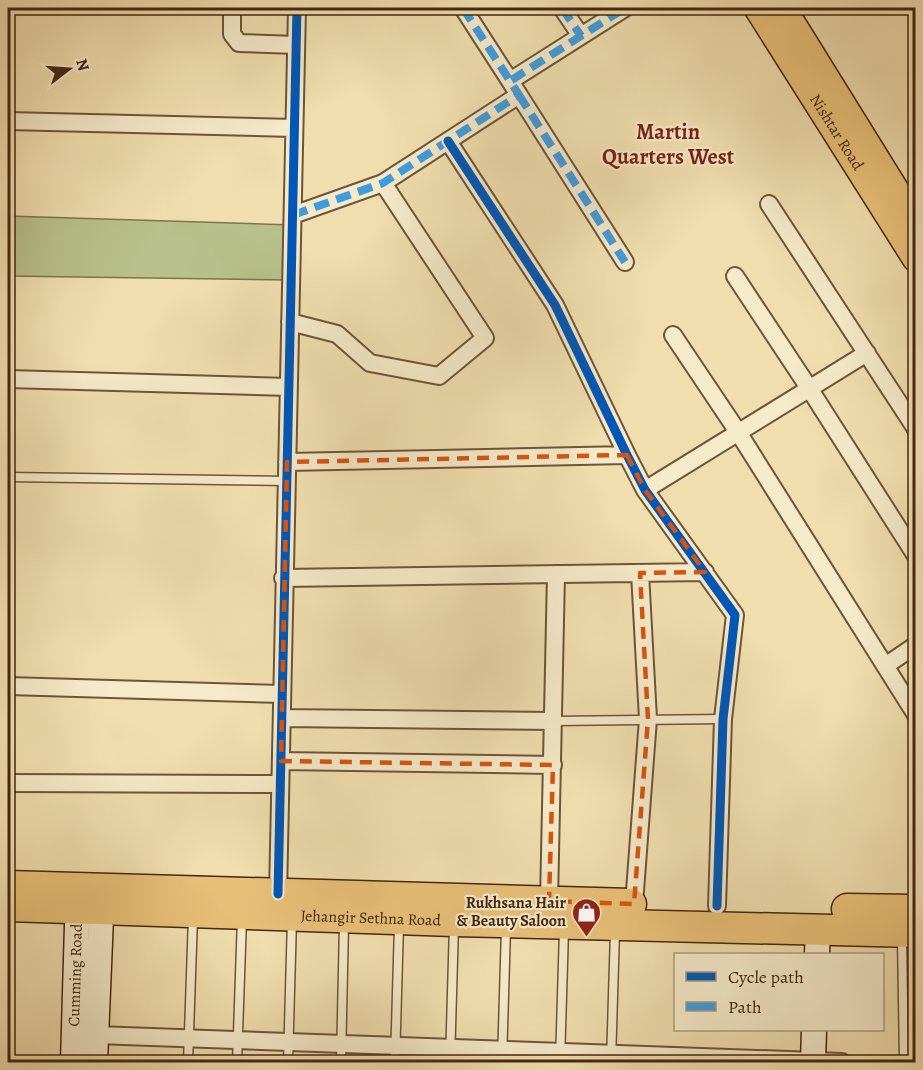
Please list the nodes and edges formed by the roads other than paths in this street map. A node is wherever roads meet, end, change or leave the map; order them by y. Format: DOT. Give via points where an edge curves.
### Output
graph roads {
  1 [pos="232,8"];
  2 [pos="297,8"];
  3 [pos="463,8"];
  4 [pos="562,8"];
  5 [pos="625,8"];
  6 [pos="758,8"];
  7 [pos="782,8"];
  8 [pos="580,36"];
  9 [pos="297,45"];
  10 [pos="515,88"];
  11 [pos="8,121"];
  12 [pos="294,128"];
  13 [pos="448,141"];
  14 [pos="383,183"];
  15 [pos="770,204"];
  16 [pos="293,216"];
  17 [pos="915,224"];
  18 [pos="914,261"];
  19 [pos="625,262"];
  20 [pos="735,276"];
  21 [pos="290,322"];
  22 [pos="673,335"];
  23 [pos="867,353"];
  24 [pos="8,379"];
  25 [pos="289,387"];
  26 [pos="809,388"];
  27 [pos="915,429"];
  28 [pos="738,432"];
  29 [pos="627,455"];
  30 [pos="287,462"];
  31 [pos="8,477"];
  32 [pos="286,481"];
  33 [pos="645,490"];
  34 [pos="915,556"];
  35 [pos="705,572"];
  36 [pos="640,573"];
  37 [pos="556,574"];
  38 [pos="283,578"];
  39 [pos="915,645"];
  40 [pos="885,666"];
  41 [pos="8,687"];
  42 [pos="282,694"];
  43 [pos="915,716"];
  44 [pos="282,718"];
  45 [pos="648,719"];
  46 [pos="723,719"];
  47 [pos="554,721"];
  48 [pos="281,761"];
  49 [pos="553,765"];
  50 [pos="8,783"];
  51 [pos="280,784"];
  52 [pos="8,886"];
  53 [pos="90,898"];
  54 [pos="285,905"];
  55 [pos="8,906"];
  56 [pos="717,906"];
  57 [pos="556,912"];
  58 [pos="193,914"];
  59 [pos="625,914"];
  60 [pos="242,915"];
  61 [pos="344,917"];
  62 [pos="399,919"];
  63 [pos="454,921"];
  64 [pos="506,922"];
  65 [pos="911,925"];
  66 [pos="818,941"];
  67 [pos="814,1031"];
  68 [pos="96,1035"];
  69 [pos="189,1038"];
  70 [pos="238,1040"];
  71 [pos="289,1042"];
  72 [pos="341,1044"];
  73 [pos="395,1054"];
  74 [pos="450,1055"];
  75 [pos="502,1056"];
  76 [pos="560,1057"];
  77 [pos="611,1058"];
  78 [pos="668,1059"];
  79 [pos="729,1060"];
  80 [pos="73,1062"];
  81 [pos="95,1062"];
  82 [pos="188,1062"];
  83 [pos="237,1062"];
  84 [pos="288,1062"];
  85 [pos="340,1062"];
  86 [pos="813,1062"];
  87 [pos="842,1062"];
  88 [pos="904,1062"];
  1 -- 9 [label="street" via="232,34 239,43"];
  2 -- 9 [label="street"];
  3 -- 10 [label="street"];
  4 -- 8 [label="street"];
  5 -- 8 [label="street"];
  6 -- 18 [label="main road, Nishtar Road"];
  7 -- 17 [label="main road, Nishtar Road"];
  8 -- 10 [label="street"];
  9 -- 12 [label="street"];
  10 -- 13 [label="street"];
  10 -- 19 [label="street"];
  11 -- 12 [label="street"];
  12 -- 16 [label="street"];
  13 -- 14 [label="street"];
  13 -- 29 [label="street" via="555,305"];
  14 -- 16 [label="street"];
  14 -- 21 [label="street" via="485,338 439,376 370,363 337,334"];
  15 -- 23 [label="street"];
  16 -- 21 [label="street"];
  20 -- 26 [label="street"];
  21 -- 25 [label="street"];
  22 -- 28 [label="street"];
  23 -- 26 [label="street"];
  23 -- 27 [label="street"];
  24 -- 25 [label="street"];
  25 -- 30 [label="street"];
  26 -- 28 [label="street"];
  26 -- 34 [label="street"];
  28 -- 33 [label="street"];
  28 -- 40 [label="street"];
  29 -- 30 [label="street"];
  29 -- 33 [label="street"];
  30 -- 32 [label="street"];
  31 -- 32 [label="lane"];
  32 -- 38 [label="street"];
  33 -- 35 [label="street"];
  35 -- 36 [label="street"];
  35 -- 46 [label="street" via="735,615"];
  36 -- 37 [label="street"];
  36 -- 45 [label="street"];
  37 -- 38 [label="street"];
  37 -- 47 [label="street"];
  38 -- 42 [label="street"];
  39 -- 40 [label="street"];
  40 -- 43 [label="street"];
  41 -- 42 [label="street"];
  42 -- 44 [label="street"];
  44 -- 47 [label="street"];
  44 -- 48 [label="street"];
  45 -- 46 [label="lane"];
  45 -- 47 [label="lane"];
  45 -- 59 [label="street"];
  46 -- 56 [label="street"];
  47 -- 49 [label="street"];
  48 -- 49 [label="street"];
  48 -- 51 [label="street"];
  49 -- 57 [label="street"];
  50 -- 51 [label="street"];
  51 -- 54 [label="street"];
  52 -- 53 [label="highway, Jehangir Sethna Road"];
  53 -- 54 [label="highway, Jehangir Sethna Road"];
  53 -- 55 [label="highway, Jehangir Sethna Road"];
  53 -- 58 [label="highway, Jehangir Sethna Road"];
  53 -- 68 [label="street, Cumming Road"];
  53 -- 80 [label="street, Cumming Road"];
  54 -- 57 [label="highway, Jehangir Sethna Road"];
  54 -- 60 [label="highway, Jehangir Sethna Road"];
  54 -- 61 [label="highway, Jehangir Sethna Road"];
  54 -- 71 [label="lane"];
  56 -- 59 [label="highway, Jehangir Sethna Road"];
  56 -- 65 [label="highway, Jehangir Sethna Road"];
  57 -- 59 [label="highway, Jehangir Sethna Road"];
  57 -- 64 [label="highway, Jehangir Sethna Road"];
  57 -- 76 [label="lane"];
  58 -- 60 [label="highway, Jehangir Sethna Road"];
  58 -- 69 [label="lane"];
  59 -- 66 [label="highway, Jehangir Sethna Road"];
  59 -- 77 [label="lane"];
  60 -- 70 [label="lane"];
  61 -- 62 [label="highway, Jehangir Sethna Road"];
  61 -- 72 [label="lane"];
  62 -- 63 [label="highway, Jehangir Sethna Road"];
  62 -- 73 [label="lane"];
  63 -- 64 [label="highway, Jehangir Sethna Road"];
  63 -- 74 [label="lane"];
  64 -- 75 [label="lane"];
  65 -- 66 [label="highway, Jehangir Sethna Road"];
  65 -- 88 [label="lane"];
  67 -- 86 [label="street"];
  68 -- 69 [label="street"];
  68 -- 81 [label="street, Cumming Road"];
  69 -- 70 [label="street"];
  69 -- 82 [label="lane"];
  70 -- 71 [label="street"];
  70 -- 83 [label="lane"];
  71 -- 72 [label="street"];
  71 -- 84 [label="lane"];
  72 -- 73 [label="street"];
  72 -- 85 [label="lane"];
  73 -- 74 [label="street"];
  74 -- 75 [label="street"];
  75 -- 76 [label="street"];
  76 -- 77 [label="street"];
  77 -- 78 [label="street"];
  78 -- 79 [label="street"];
  79 -- 86 [label="street"];
  86 -- 87 [label="street"];
}
